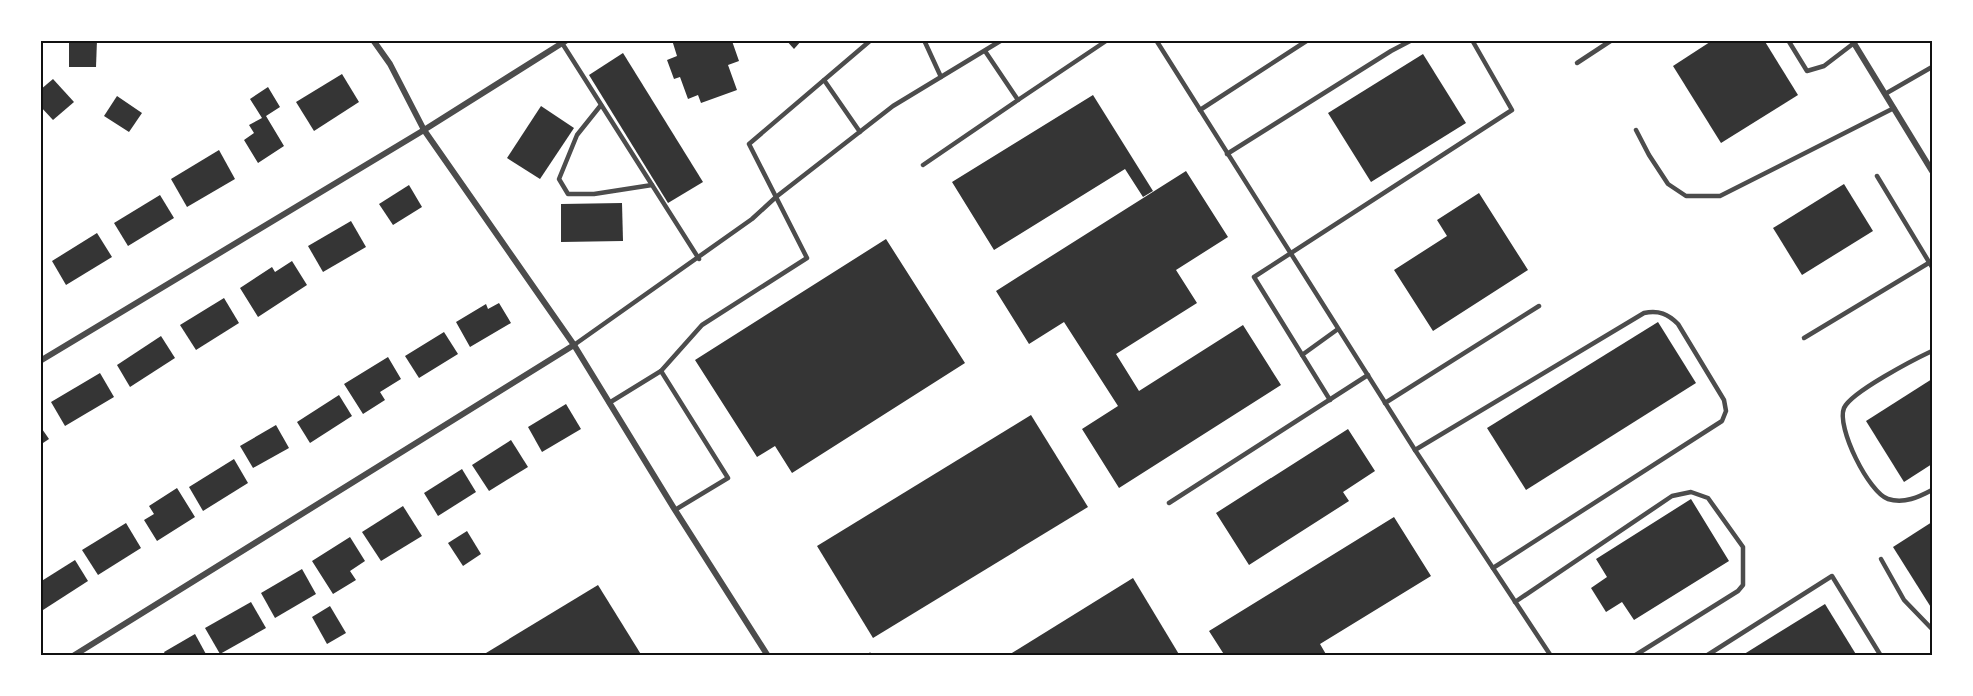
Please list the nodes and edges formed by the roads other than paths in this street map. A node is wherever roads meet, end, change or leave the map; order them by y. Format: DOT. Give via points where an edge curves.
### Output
graph roads {
  1 [pos="373,40"];
  2 [pos="871,40"];
  3 [pos="924,40"];
  4 [pos="1002,40"];
  5 [pos="1155,40"];
  6 [pos="1308,40"];
  7 [pos="1412,40"];
  8 [pos="1472,40"];
  9 [pos="1612,40"];
  10 [pos="1788,40"];
  11 [pos="1106,41"];
  12 [pos="1855,41"];
  13 [pos="564,42"];
  14 [pos="986,51"];
  15 [pos="1577,63"];
  16 [pos="1932,67"];
  17 [pos="941,77"];
  18 [pos="824,80"];
  19 [pos="1886,94"];
  20 [pos="1018,100"];
  21 [pos="601,105"];
  22 [pos="1894,108"];
  23 [pos="1200,110"];
  24 [pos="424,130"];
  25 [pos="1636,130"];
  26 [pos="860,132"];
  27 [pos="1227,154"];
  28 [pos="923,165"];
  29 [pos="1932,171"];
  30 [pos="1877,176"];
  31 [pos="652,185"];
  32 [pos="776,197"];
  33 [pos="1290,253"];
  34 [pos="699,259"];
  35 [pos="1932,263"];
  36 [pos="1539,306"];
  37 [pos="1338,329"];
  38 [pos="1804,338"];
  39 [pos="574,345"];
  40 [pos="1932,351"];
  41 [pos="1302,355"];
  42 [pos="40,361"];
  43 [pos="661,371"];
  44 [pos="1368,375"];
  45 [pos="1330,400"];
  46 [pos="609,403"];
  47 [pos="1385,403"];
  48 [pos="1415,450"];
  49 [pos="1932,490"];
  50 [pos="1169,503"];
  51 [pos="675,510"];
  52 [pos="1881,559"];
  53 [pos="1493,568"];
  54 [pos="1515,602"];
  55 [pos="1932,629"];
  56 [pos="73,656"];
  57 [pos="768,656"];
  58 [pos="1551,656"];
  59 [pos="1634,656"];
  60 [pos="1706,656"];
  61 [pos="1881,656"];
  1 -- 24 [label="street"];
  2 -- 18 [label="lane"];
  3 -- 17 [label="lane"];
  4 -- 14 [label="lane"];
  5 -- 23 [label="lane"];
  6 -- 23 [label="lane"];
  7 -- 27 [label="lane"];
  8 -- 33 [label="lane" via="1512,111"];
  9 -- 15 [label="lane"];
  10 -- 12 [label="lane" via="1808,71 1824,66"];
  11 -- 20 [label="lane"];
  12 -- 19 [label="street"];
  13 -- 21 [label="lane"];
  13 -- 24 [label="street"];
  14 -- 17 [label="lane"];
  14 -- 20 [label="lane"];
  16 -- 19 [label="lane"];
  17 -- 26 [label="lane"];
  18 -- 26 [label="lane"];
  18 -- 32 [label="lane" via="749,144"];
  19 -- 22 [label="street"];
  20 -- 28 [label="lane"];
  21 -- 31 [label="lane"];
  21 -- 31 [label="lane" via="577,135 558,179 568,194"];
  22 -- 25 [label="lane" via="1720,196 1686,196 1668,184"];
  22 -- 29 [label="street"];
  23 -- 27 [label="lane"];
  24 -- 39 [label="street"];
  24 -- 42 [label="street"];
  26 -- 32 [label="lane"];
  27 -- 33 [label="lane"];
  30 -- 35 [label="lane"];
  31 -- 34 [label="lane"];
  32 -- 34 [label="lane"];
  32 -- 43 [label="lane" via="807,258 702,325"];
  33 -- 37 [label="lane"];
  33 -- 41 [label="lane" via="1254,277"];
  34 -- 39 [label="lane"];
  35 -- 38 [label="lane"];
  36 -- 47 [label="lane"];
  37 -- 41 [label="lane"];
  37 -- 44 [label="lane"];
  39 -- 46 [label="street"];
  39 -- 56 [label="street"];
  40 -- 49 [label="lane" via="1853,397 1844,406 1841,419 1862,470 1886,499 1916,498"];
  41 -- 45 [label="lane"];
  43 -- 46 [label="lane"];
  43 -- 51 [label="lane" via="728,477"];
  44 -- 45 [label="lane"];
  44 -- 47 [label="lane"];
  45 -- 50 [label="lane"];
  46 -- 51 [label="street"];
  47 -- 48 [label="lane"];
  48 -- 53 [label="lane"];
  48 -- 53 [label="lane" via="1644,313 1670,315 1678,324 1724,400 1726,411 1722,421"];
  51 -- 57 [label="street"];
  52 -- 55 [label="lane" via="1904,600"];
  53 -- 54 [label="lane"];
  54 -- 58 [label="lane"];
  54 -- 59 [label="lane" via="1672,496 1691,492 1708,498 1743,547 1743,585"];
  60 -- 61 [label="lane" via="1832,576"];
}
